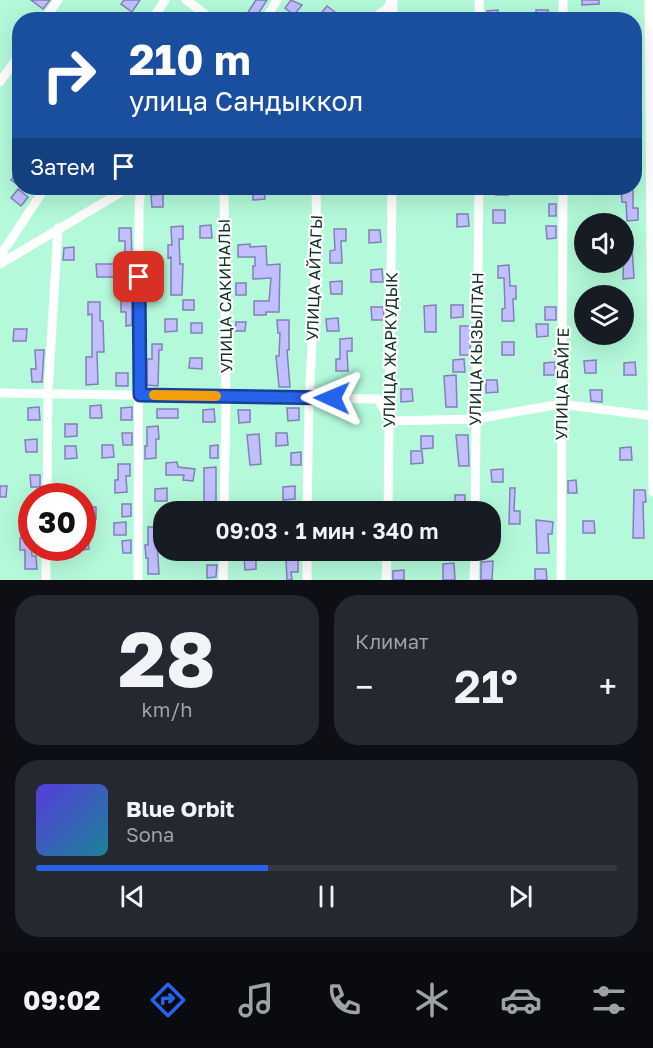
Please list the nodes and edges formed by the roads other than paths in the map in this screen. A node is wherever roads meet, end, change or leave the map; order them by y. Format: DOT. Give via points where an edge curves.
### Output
graph roads {
  1 [pos="186,0"];
  2 [pos="392,0"];
  3 [pos="649,0"];
  4 [pos="202,12"];
  5 [pos="383,12"];
  6 [pos="12,65"];
  7 [pos="0,82"];
  8 [pos="40,195"];
  9 [pos="116,195"];
  10 [pos="140,195"];
  11 [pos="224,195"];
  12 [pos="316,195"];
  13 [pos="392,195"];
  14 [pos="479,195"];
  15 [pos="563,195"];
  16 [pos="58,228"];
  17 [pos="0,256"];
  18 [pos="0,264"];
  19 [pos="0,393"];
  20 [pos="48,394"];
  21 [pos="140,395"];
  22 [pos="226,397"];
  23 [pos="309,398"];
  24 [pos="561,404"];
  25 [pos="653,416"];
  26 [pos="475,419"];
  27 [pos="390,421"];
  28 [pos="47,483"];
  29 [pos="653,492"];
  30 [pos="224,501"];
  31 [pos="308,501"];
  32 [pos="388,501"];
  33 [pos="475,501"];
  34 [pos="46,561"];
  35 [pos="224,561"];
  36 [pos="307,561"];
  37 [pos="387,561"];
  38 [pos="475,561"];
  39 [pos="46,580"];
  40 [pos="138,580"];
  41 [pos="223,580"];
  42 [pos="307,580"];
  43 [pos="386,580"];
  44 [pos="474,580"];
  45 [pos="561,580"];
  1 -- 4 [label="street"];
  2 -- 5 [label="street"];
  3 -- 25 [label="street"];
  6 -- 7 [label="street"];
  8 -- 17 [label="street"];
  9 -- 16 [label="street"];
  10 -- 21 [label="street"];
  11 -- 22 [label="street, УЛИЦА САКИНАЛЫ"];
  12 -- 23 [label="street, УЛИЦА АЙТАГЫ"];
  13 -- 27 [label="street, УЛИЦА ЖАРКУДЫК"];
  14 -- 26 [label="street, УЛИЦА КЫЗЫЛТАН"];
  15 -- 24 [label="street, УЛИЦА БАЙГЕ"];
  16 -- 18 [label="street"];
  16 -- 20 [label="street"];
  19 -- 20 [label="street"];
  20 -- 21 [label="street"];
  20 -- 28 [label="street"];
  21 -- 22 [label="street"];
  21 -- 40 [label="street"];
  22 -- 23 [label="street"];
  22 -- 30 [label="street, УЛИЦА САКИНАЛЫ"];
  23 -- 27 [label="street" via="378,399"];
  23 -- 31 [label="street, УЛИЦА АЙТАГЫ"];
  24 -- 25 [label="street"];
  24 -- 26 [label="street"];
  24 -- 45 [label="street, УЛИЦА БАЙГЕ"];
  25 -- 29 [label="street"];
  26 -- 27 [label="street"];
  26 -- 33 [label="street, УЛИЦА КЫЗЫЛТАН"];
  27 -- 32 [label="street, УЛИЦА ЖАРКУДЫК"];
  34 -- 39 [label="street"];
  35 -- 41 [label="street"];
  36 -- 42 [label="street"];
  37 -- 43 [label="street"];
  38 -- 44 [label="street"];
}
